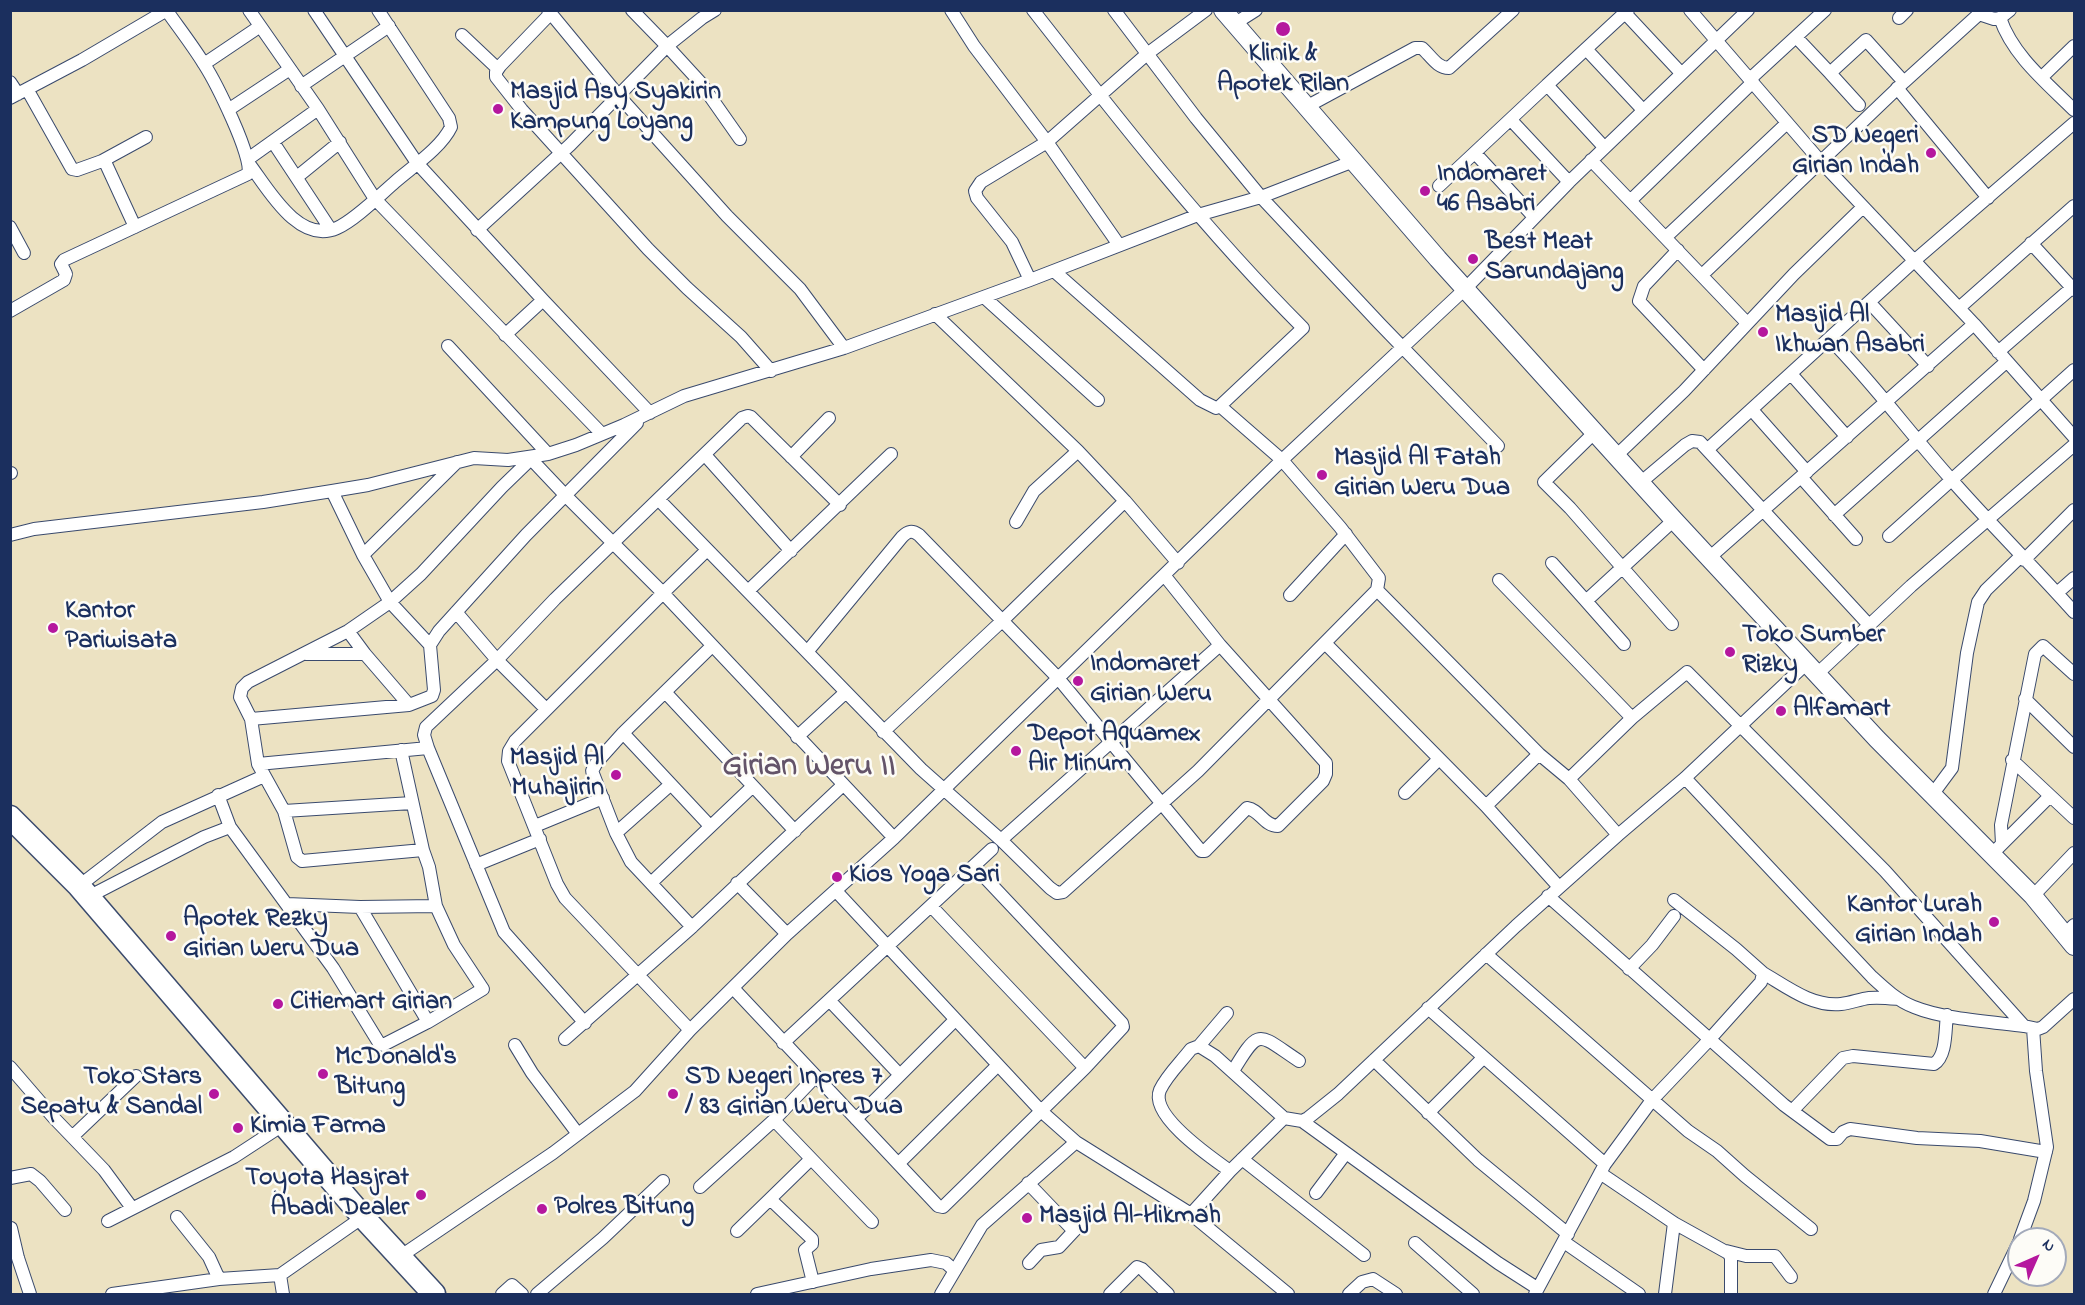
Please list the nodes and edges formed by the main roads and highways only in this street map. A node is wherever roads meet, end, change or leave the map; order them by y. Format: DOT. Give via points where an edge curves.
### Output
graph roads {
  1 [pos="10,818"];
  2 [pos="434,1294"];
  1 -- 2 [label="highway" via="83,892 363,1218"];
}
